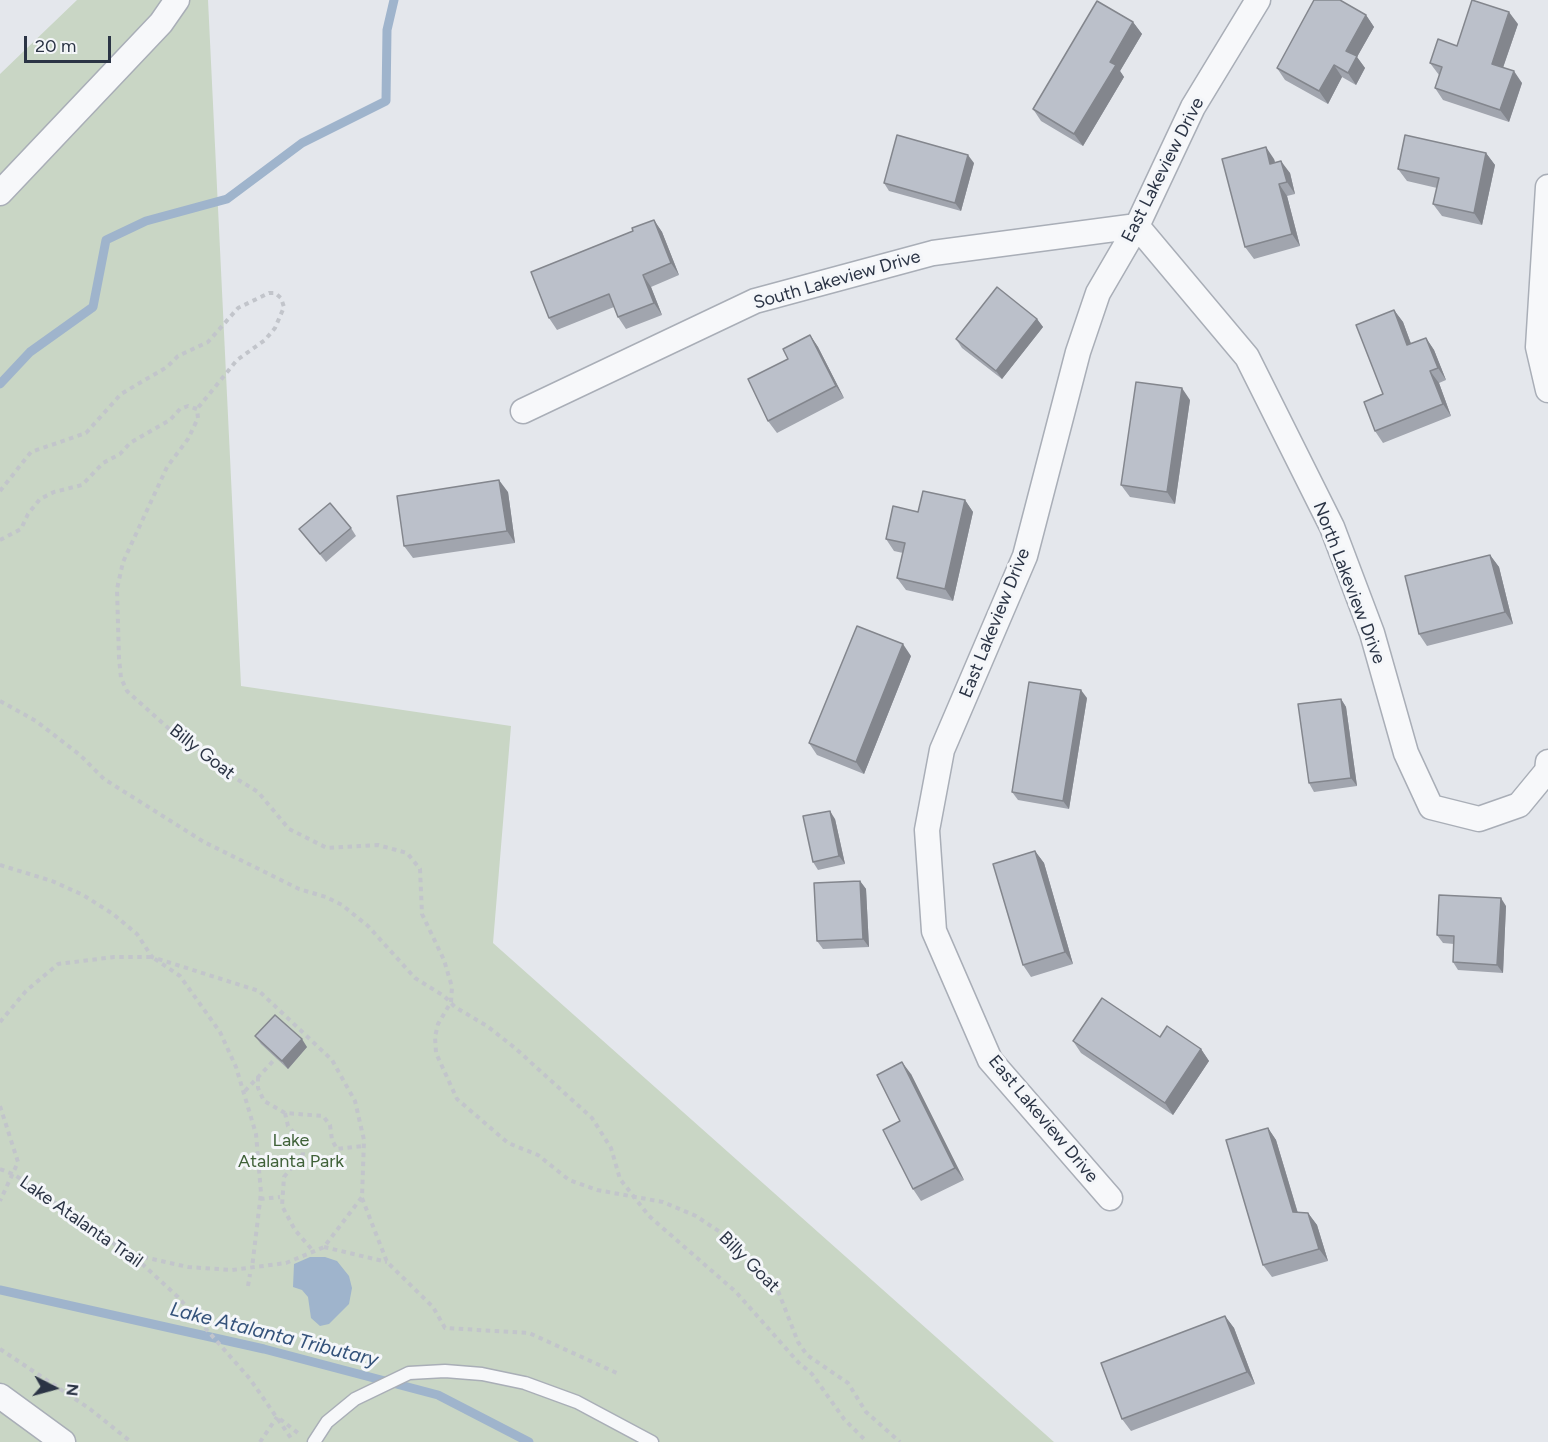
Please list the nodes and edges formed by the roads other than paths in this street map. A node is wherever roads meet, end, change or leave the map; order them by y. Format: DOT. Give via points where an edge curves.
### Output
graph roads {
  1 [pos="177,0"];
  2 [pos="1258,0"];
  3 [pos="1548,187"];
  4 [pos="0,193"];
  5 [pos="1137,226"];
  6 [pos="1548,390"];
  7 [pos="523,411"];
  8 [pos="1548,762"];
  9 [pos="1110,1198"];
  10 [pos="0,1396"];
  11 [pos="63,1442"];
  12 [pos="314,1442"];
  13 [pos="652,1442"];
  1 -- 4 [label="street" via="161,23"];
  2 -- 5 [label="street, East Lakeview Drive" via="1193,107"];
  3 -- 6 [label="street" via="1538,347"];
  5 -- 7 [label="street, South Lakeview Drive" via="933,253 755,301"];
  5 -- 8 [label="street, North Lakeview Drive" via="1247,357 1332,527 1372,633 1406,753 1431,807 1479,819 1519,804 1547,771"];
  5 -- 9 [label="street, East Lakeview Drive" via="1094,303 1025,556 942,750 927,830 934,931 990,1060"];
  10 -- 11 [label="street"];
  12 -- 13 [label="lane" via="327,1422 355,1399 409,1373 445,1371 525,1383 577,1402"];
}
